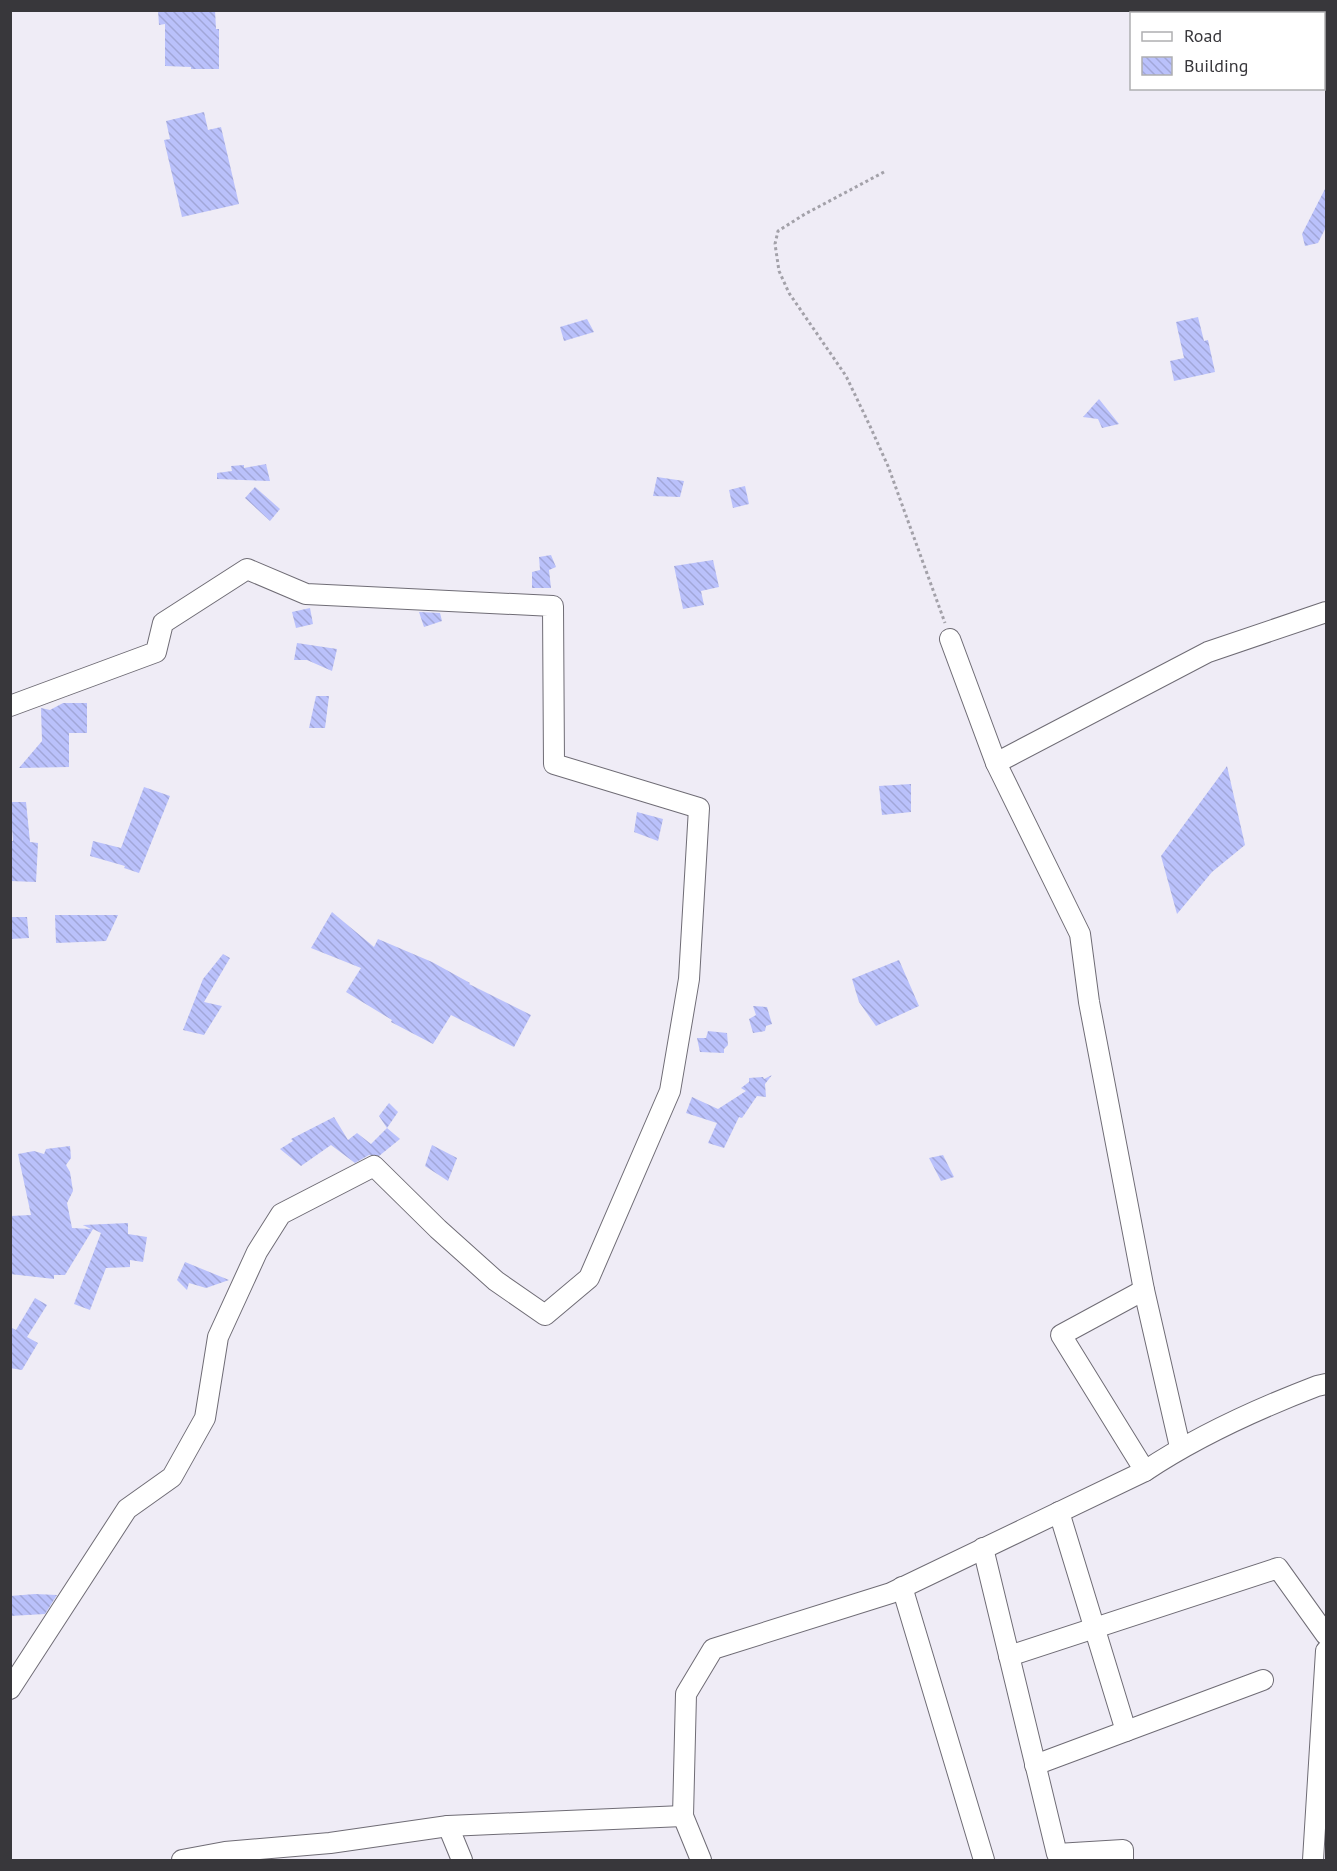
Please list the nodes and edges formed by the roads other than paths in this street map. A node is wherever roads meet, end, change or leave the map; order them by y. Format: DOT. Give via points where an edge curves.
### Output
graph roads {
  1 [pos="1326,612"];
  2 [pos="950,639"];
  3 [pos="10,706"];
  4 [pos="996,763"];
  5 [pos="1144,1290"];
  6 [pos="1326,1384"];
  7 [pos="1180,1447"];
  8 [pos="1144,1471"];
  9 [pos="1059,1512"];
  10 [pos="983,1548"];
  11 [pos="902,1587"];
  12 [pos="1095,1627"];
  13 [pos="1326,1635"];
  14 [pos="1326,1651"];
  15 [pos="1009,1656"];
  16 [pos="1263,1680"];
  17 [pos="10,1689"];
  18 [pos="1126,1731"];
  19 [pos="1035,1765"];
  20 [pos="683,1816"];
  21 [pos="448,1826"];
  22 [pos="182,1860"];
  23 [pos="462,1860"];
  24 [pos="700,1860"];
  25 [pos="984,1860"];
  26 [pos="1123,1860"];
  27 [pos="1313,1860"];
  1 -- 4 [label="street" via="1208,652"];
  2 -- 4 [label="street"];
  3 -- 17 [label="street" via="156,652 163,623 247,569 306,594 553,606 554,764 699,808 689,979 670,1091 589,1278 545,1315 496,1281 374,1166 281,1214 257,1252 218,1337 205,1418 172,1477 127,1509"];
  4 -- 5 [label="street" via="1080,934 1089,1002"];
  5 -- 7 [label="street"];
  5 -- 8 [label="street" via="1061,1335"];
  6 -- 7 [label="street" via="1260,1408"];
  7 -- 8 [label="street"];
  8 -- 9 [label="street"];
  9 -- 10 [label="street"];
  9 -- 12 [label="street"];
  10 -- 11 [label="street"];
  10 -- 15 [label="street"];
  11 -- 20 [label="street" via="713,1649 686,1694"];
  11 -- 25 [label="street"];
  12 -- 13 [label="street" via="1278,1568"];
  12 -- 15 [label="street"];
  12 -- 18 [label="street"];
  14 -- 27 [label="street"];
  15 -- 19 [label="street"];
  16 -- 18 [label="street"];
  18 -- 19 [label="street"];
  19 -- 26 [label="street" via="1057,1854 1123,1850"];
  20 -- 21 [label="street"];
  20 -- 24 [label="street"];
  21 -- 22 [label="street"];
  21 -- 23 [label="street"];
}
